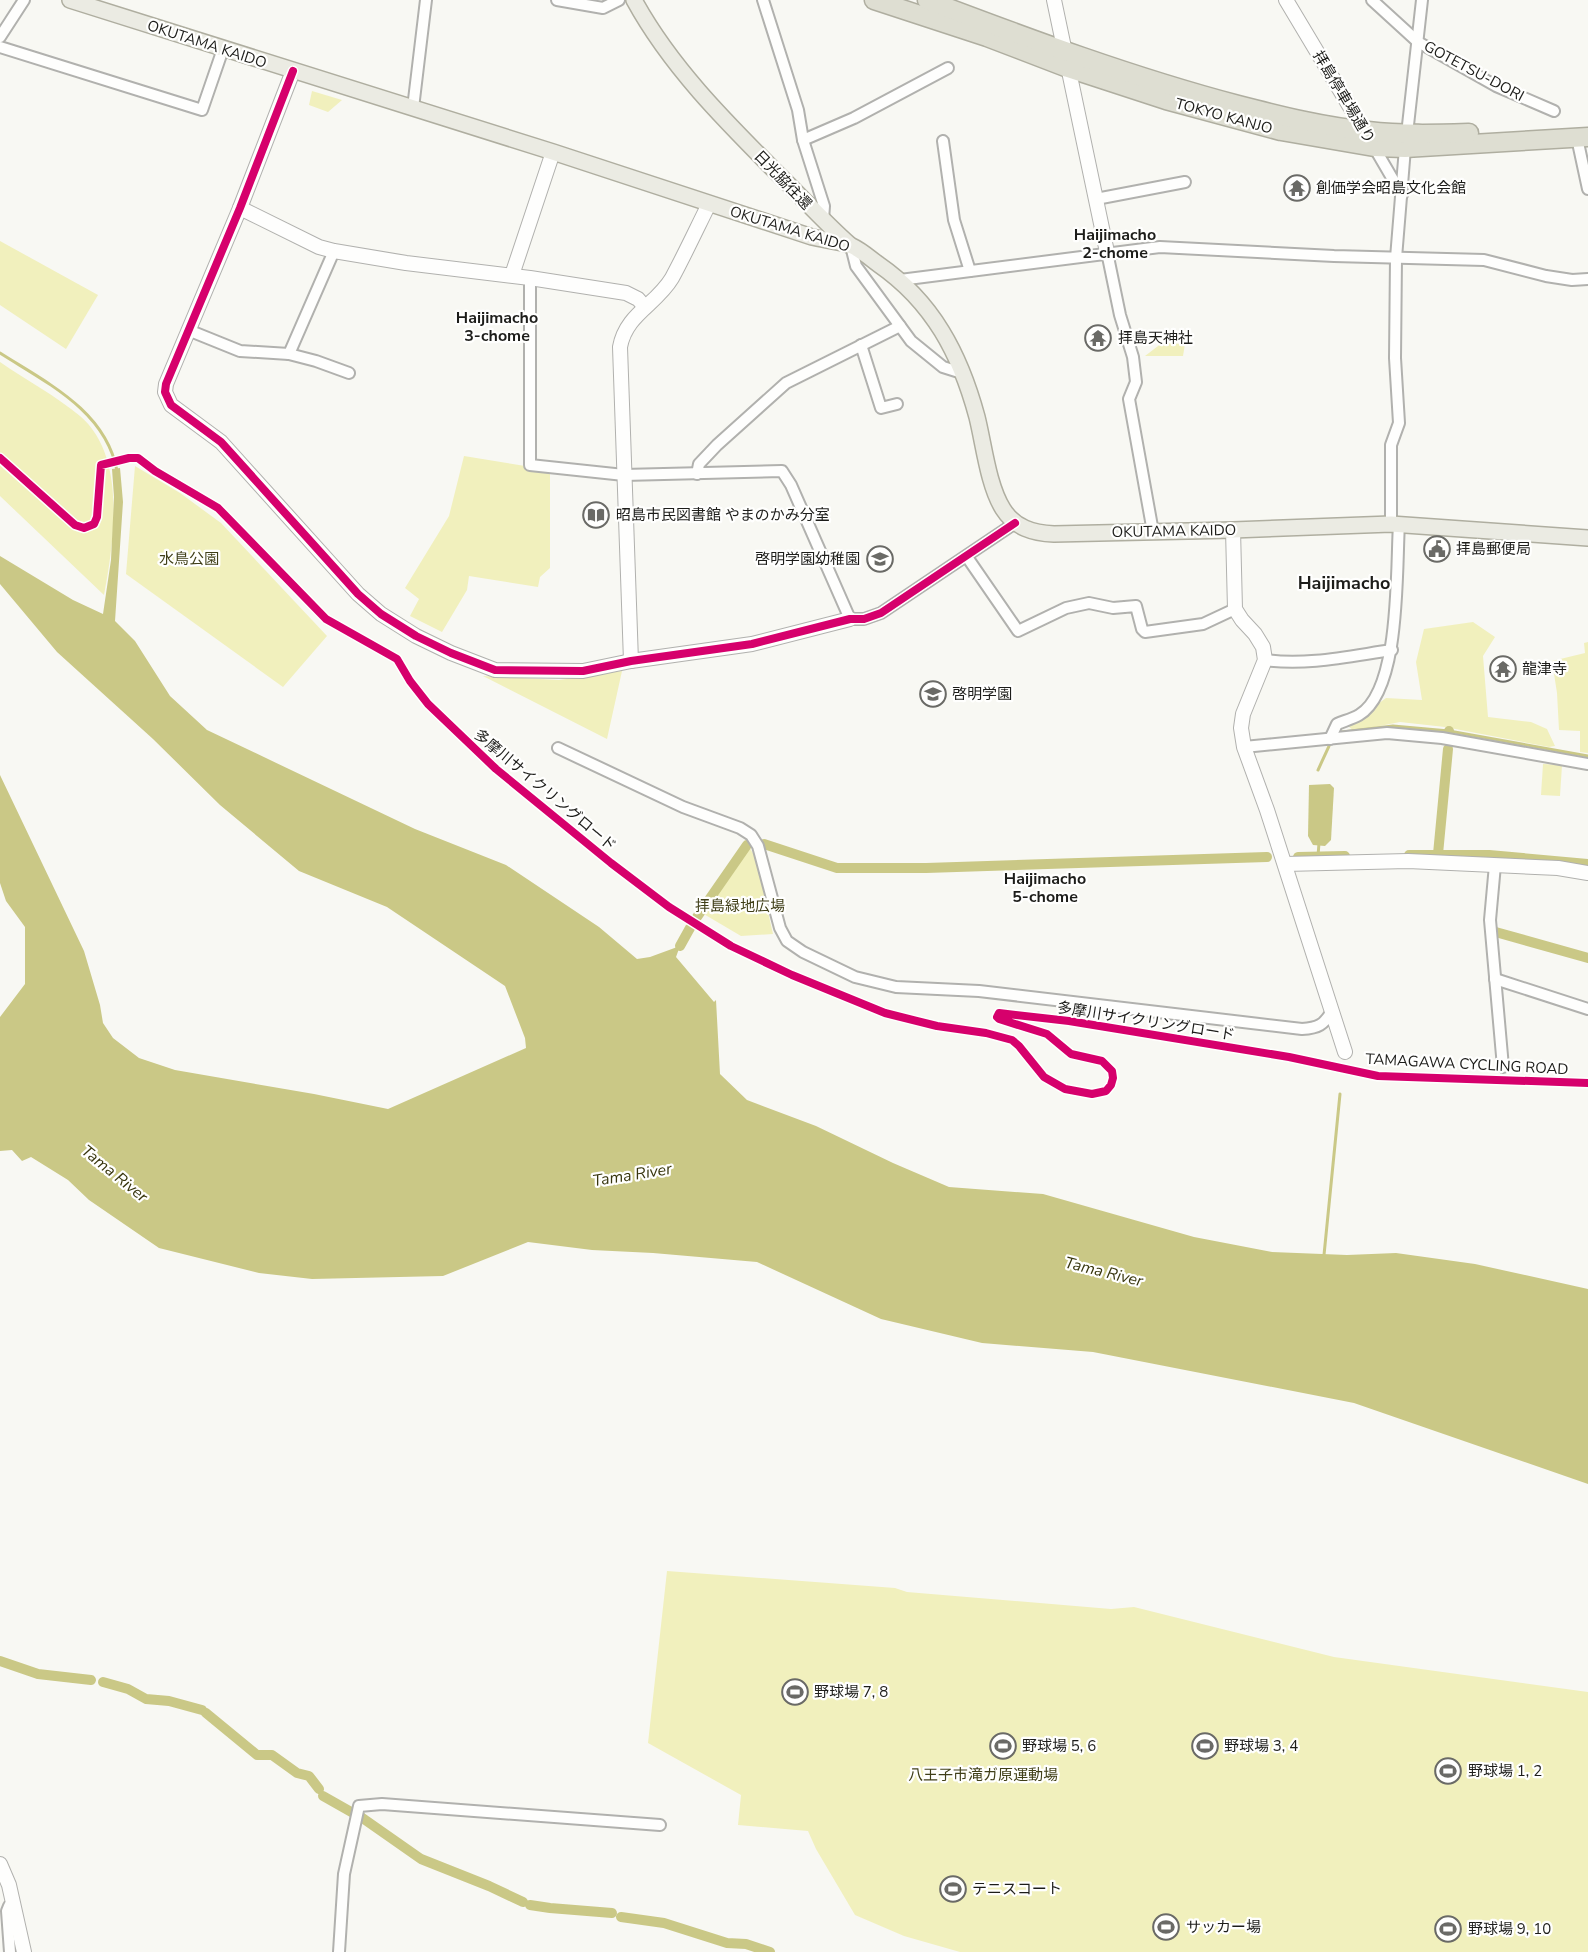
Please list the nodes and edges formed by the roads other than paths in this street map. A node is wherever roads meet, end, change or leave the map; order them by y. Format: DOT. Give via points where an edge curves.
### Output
graph roads {
  1 [pos="24,0"];
  2 [pos="70,0"];
  3 [pos="426,0"];
  4 [pos="557,0"];
  5 [pos="619,0"];
  6 [pos="634,0"];
  7 [pos="763,0"];
  8 [pos="874,0"];
  9 [pos="927,0"];
  10 [pos="1054,0"];
  11 [pos="1286,0"];
  12 [pos="1372,0"];
  13 [pos="1422,0"];
  14 [pos="0,37"];
  15 [pos="1418,42"];
  16 [pos="0,47"];
  17 [pos="223,49"];
  18 [pos="1066,60"];
  19 [pos="948,68"];
  20 [pos="293,71"];
  21 [pos="413,108"];
  22 [pos="1554,111"];
  23 [pos="1584,133"];
  24 [pos="1370,139"];
  25 [pos="803,140"];
  26 [pos="943,141"];
  27 [pos="1406,141"];
  28 [pos="553,152"];
  29 [pos="1185,182"];
  30 [pos="1588,189"];
  31 [pos="1402,195"];
  32 [pos="1096,199"];
  33 [pos="709,204"];
  34 [pos="240,208"];
  35 [pos="823,220"];
  36 [pos="851,246"];
  37 [pos="334,251"];
  38 [pos="1107,252"];
  39 [pos="1396,258"];
  40 [pos="970,270"];
  41 [pos="512,275"];
  42 [pos="530,278"];
  43 [pos="1588,279"];
  44 [pos="900,280"];
  45 [pos="645,307"];
  46 [pos="900,326"];
  47 [pos="188,330"];
  48 [pos="861,345"];
  49 [pos="288,354"];
  50 [pos="349,373"];
  51 [pos="962,374"];
  52 [pos="897,404"];
  53 [pos="697,474"];
  54 [pos="624,475"];
  55 [pos="1015,523"];
  56 [pos="1395,524"];
  57 [pos="1233,530"];
  58 [pos="1153,532"];
  59 [pos="1588,538"];
  60 [pos="968,557"];
  61 [pos="1235,609"];
  62 [pos="850,619"];
  63 [pos="1392,650"];
  64 [pos="1265,660"];
  65 [pos="631,661"];
  66 [pos="1330,739"];
  67 [pos="1244,747"];
  68 [pos="558,748"];
  69 [pos="1588,764"];
  70 [pos="1285,864"];
  71 [pos="1495,865"];
  72 [pos="1588,873"];
  73 [pos="1495,979"];
  74 [pos="1588,1009"];
  75 [pos="1332,1011"];
  76 [pos="1346,1052"];
  77 [pos="1503,1067"];
  78 [pos="660,1825"];
  79 [pos="0,1864"];
  80 [pos="14,1904"];
  81 [pos="10,1952"];
  82 [pos="24,1952"];
  83 [pos="339,1952"];
  1 -- 14 [label="street"];
  2 -- 17 [label="main road, OKUTAMA KAIDO"];
  3 -- 21 [label="street"];
  4 -- 5 [label="street" via="603,8"];
  6 -- 35 [label="main road, 日光脇往還" via="675,63"];
  7 -- 25 [label="street" via="798,110"];
  8 -- 18 [label="highway, TOKYO KANJO"];
  9 -- 18 [label="highway, TOKYO KANJO"];
  10 -- 18 [label="street"];
  11 -- 24 [label="street, 拝島停車場通り"];
  12 -- 15 [label="street, GOTETSU-DORI"];
  13 -- 15 [label="street"];
  15 -- 22 [label="street, GOTETSU-DORI"];
  15 -- 27 [label="street"];
  16 -- 17 [label="street" via="202,110"];
  17 -- 20 [label="main road, OKUTAMA KAIDO"];
  18 -- 24 [label="highway, TOKYO KANJO" via="1166,100 1281,132"];
  18 -- 32 [label="street"];
  19 -- 25 [label="street"];
  20 -- 21 [label="main road, OKUTAMA KAIDO"];
  20 -- 34 [label="street"];
  21 -- 28 [label="main road, OKUTAMA KAIDO"];
  23 -- 27 [label="highway, TOKYO KANJO"];
  23 -- 30 [label="street"];
  24 -- 27 [label="highway, TOKYO KANJO"];
  24 -- 31 [label="street, 拝島停車場通り"];
  25 -- 35 [label="street" via="824,206"];
  26 -- 40 [label="street" via="954,220"];
  27 -- 31 [label="street"];
  28 -- 33 [label="main road, OKUTAMA KAIDO"];
  28 -- 41 [label="street"];
  29 -- 32 [label="street"];
  31 -- 39 [label="street"];
  32 -- 38 [label="street"];
  33 -- 36 [label="main road, OKUTAMA KAIDO"];
  33 -- 45 [label="street" via="671,280"];
  34 -- 37 [label="street"];
  34 -- 47 [label="street"];
  35 -- 36 [label="main road, 日光脇往還"];
  36 -- 44 [label="main road, OKUTAMA KAIDO"];
  36 -- 46 [label="street, 日光脇往還" via="856,266"];
  37 -- 41 [label="street"];
  37 -- 49 [label="street"];
  38 -- 39 [label="street" via="1160,247"];
  38 -- 40 [label="street"];
  38 -- 58 [label="street" via="1133,357 1136,382 1129,399"];
  39 -- 43 [label="street" via="1484,260 1554,278"];
  39 -- 56 [label="street" via="1399,423 1391,445"];
  40 -- 44 [label="street"];
  41 -- 42 [label="street"];
  42 -- 45 [label="street" via="626,293"];
  42 -- 54 [label="street" via="530,465"];
  44 -- 51 [label="main road, OKUTAMA KAIDO" via="931,312"];
  45 -- 54 [label="street" via="622,335"];
  46 -- 48 [label="street"];
  46 -- 51 [label="street, 日光脇往還" via="911,341 943,368"];
  47 -- 49 [label="street" via="240,351"];
  47 -- 65 [label="street" via="166,384 169,403 221,442 358,594 381,614 424,641 495,670 583,671"];
  48 -- 52 [label="street" via="881,408"];
  48 -- 53 [label="street" via="786,383 717,444 699,464"];
  49 -- 50 [label="street"];
  51 -- 55 [label="main road, OKUTAMA KAIDO" via="998,499"];
  53 -- 54 [label="street"];
  53 -- 62 [label="street" via="782,471"];
  54 -- 65 [label="street"];
  55 -- 58 [label="main road, OKUTAMA KAIDO" via="1039,533"];
  55 -- 60 [label="street"];
  56 -- 57 [label="main road, OKUTAMA KAIDO"];
  56 -- 59 [label="main road, OKUTAMA KAIDO"];
  56 -- 63 [label="street"];
  57 -- 58 [label="main road, OKUTAMA KAIDO"];
  57 -- 61 [label="street"];
  60 -- 61 [label="street" via="1018,631 1066,608 1089,603 1113,609 1136,606 1145,632 1203,624"];
  60 -- 62 [label="street" via="882,612"];
  61 -- 64 [label="street" via="1263,647"];
  62 -- 65 [label="street" via="752,644"];
  63 -- 64 [label="street" via="1311,662"];
  63 -- 66 [label="street" via="1383,682 1370,704 1360,715 1337,724"];
  64 -- 67 [label="street" via="1243,714"];
  66 -- 67 [label="street"];
  66 -- 69 [label="street" via="1387,733 1442,738"];
  67 -- 70 [label="street"];
  68 -- 75 [label="street" via="751,835 758,846 780,928 788,941 802,952 855,977 896,987 979,990 1302,1029 1323,1025"];
  70 -- 71 [label="street" via="1408,861"];
  70 -- 75 [label="street"];
  71 -- 72 [label="street"];
  71 -- 73 [label="street" via="1490,920"];
  73 -- 74 [label="street"];
  73 -- 77 [label="street"];
  75 -- 76 [label="street"];
  78 -- 83 [label="street" via="382,1804 359,1806 344,1874"];
  79 -- 80 [label="street"];
  80 -- 81 [label="street" via="7,1911"];
  80 -- 82 [label="street"];
}
